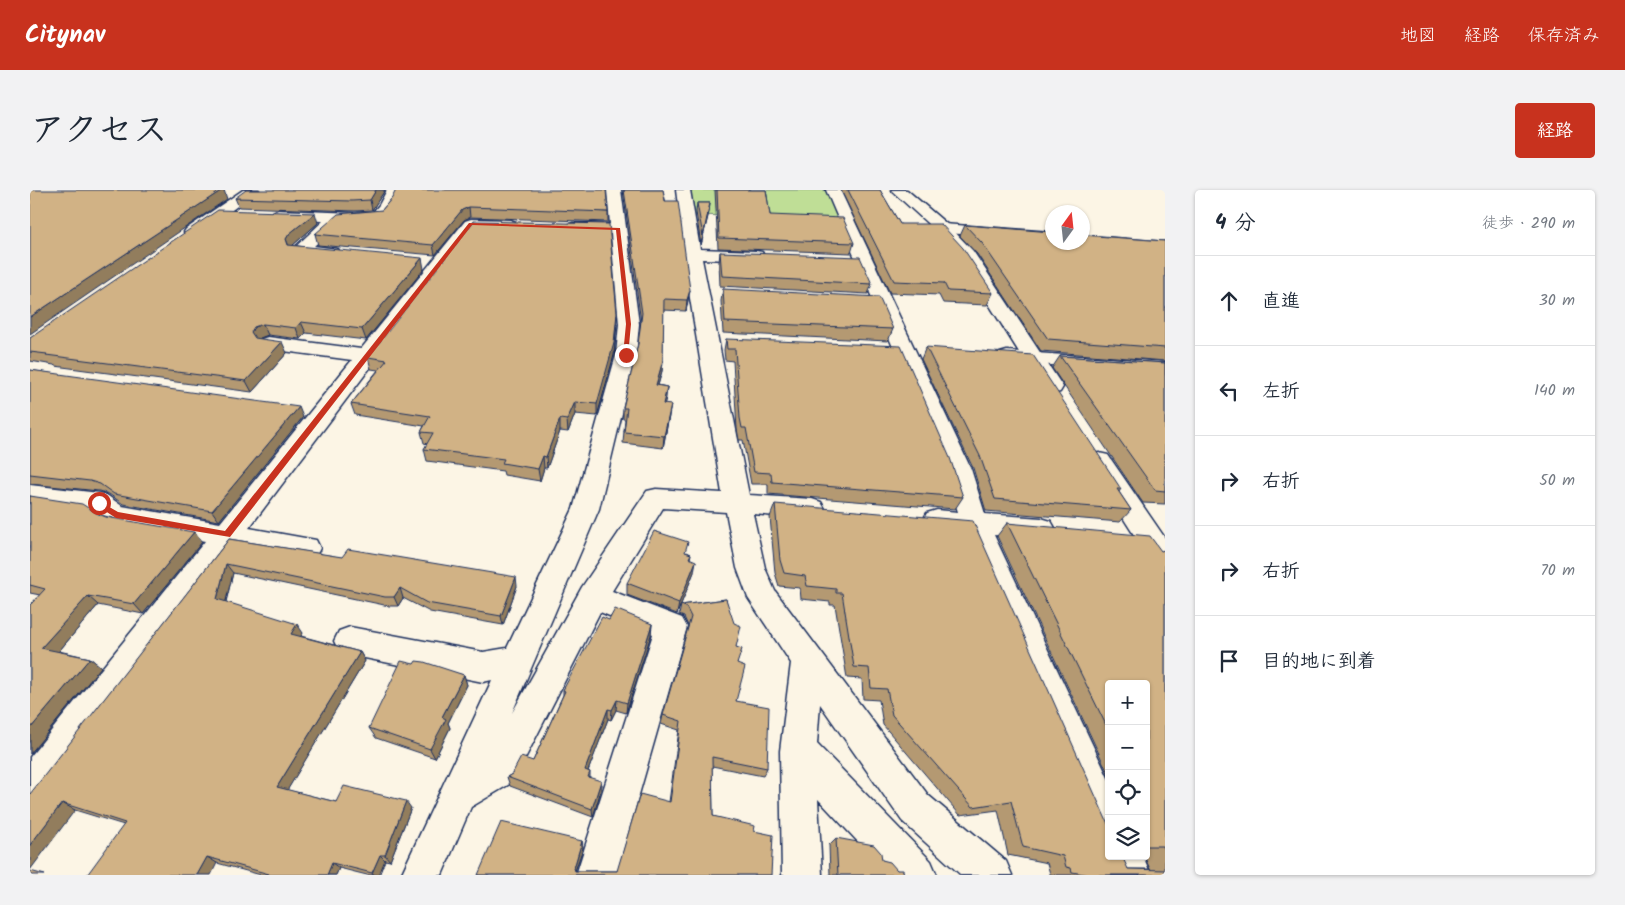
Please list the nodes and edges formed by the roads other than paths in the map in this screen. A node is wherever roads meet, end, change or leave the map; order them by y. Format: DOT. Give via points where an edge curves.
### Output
graph roads {
  1 [pos="394,190"];
  2 [pos="614,190"];
  3 [pos="683,190"];
  4 [pos="833,190"];
  5 [pos="898,190"];
  6 [pos="222,192"];
  7 [pos="250,192"];
  8 [pos="219,214"];
  9 [pos="337,217"];
  10 [pos="525,226"];
  11 [pos="561,228"];
  12 [pos="618,229"];
  13 [pos="943,229"];
  14 [pos="1045,236"];
  15 [pos="178,242"];
  16 [pos="346,254"];
  17 [pos="693,254"];
  18 [pos="769,257"];
  19 [pos="268,344"];
  20 [pos="367,356"];
  21 [pos="985,356"];
  22 [pos="1034,359"];
  23 [pos="1165,368"];
  24 [pos="1060,400"];
  25 [pos="296,407"];
  26 [pos="326,411"];
  27 [pos="1086,441"];
  28 [pos="30,494"];
  29 [pos="738,503"];
  30 [pos="836,511"];
  31 [pos="916,518"];
  32 [pos="975,523"];
  33 [pos="1062,530"];
  34 [pos="227,534"];
  35 [pos="1121,535"];
  36 [pos="1160,545"];
  37 [pos="306,548"];
  38 [pos="593,596"];
  39 [pos="350,641"];
  40 [pos="518,661"];
  41 [pos="808,661"];
  42 [pos="798,751"];
  43 [pos="30,786"];
  44 [pos="459,792"];
  45 [pos="1105,815"];
  46 [pos="1125,860"];
  47 [pos="421,875"];
  48 [pos="596,875"];
  49 [pos="802,875"];
  50 [pos="917,875"];
  51 [pos="992,875"];
  52 [pos="1131,875"];
  1 -- 9 [label="street" via="378,216"];
  2 -- 12 [label="street"];
  3 -- 17 [label="street"];
  4 -- 32 [label="street" via="855,260 874,301 906,350 958,469"];
  5 -- 13 [label="street"];
  6 -- 7 [label="street"];
  7 -- 8 [label="street"];
  8 -- 9 [label="street"];
  8 -- 15 [label="street"];
  9 -- 16 [label="street" via="300,250"];
  10 -- 20 [label="street" via="471,224 430,262"];
  11 -- 12 [label="street"];
  12 -- 40 [label="street" via="628,324 626,355 586,509"];
  13 -- 14 [label="street"];
  13 -- 22 [label="street" via="967,255"];
  17 -- 18 [label="street"];
  17 -- 29 [label="street" via="707,293 718,341"];
  19 -- 20 [label="street"];
  20 -- 26 [label="street"];
  21 -- 22 [label="street"];
  22 -- 23 [label="street"];
  22 -- 24 [label="street"];
  25 -- 26 [label="street"];
  26 -- 34 [label="street"];
  27 -- 36 [label="street"];
  28 -- 34 [label="street" via="99,503 116,515"];
  29 -- 30 [label="street"];
  29 -- 38 [label="street" via="656,498"];
  29 -- 41 [label="street" via="751,568 763,598"];
  31 -- 32 [label="street"];
  32 -- 33 [label="street"];
  32 -- 45 [label="street"];
  34 -- 37 [label="street"];
  34 -- 43 [label="street"];
  35 -- 36 [label="street"];
  38 -- 44 [label="street" via="500,769"];
  38 -- 48 [label="street" via="671,627"];
  39 -- 40 [label="street" via="483,666"];
  40 -- 44 [label="street"];
  41 -- 42 [label="street"];
  41 -- 51 [label="street" via="915,808"];
  42 -- 49 [label="street"];
  42 -- 50 [label="street"];
  44 -- 47 [label="street"];
  46 -- 52 [label="street"];
}
